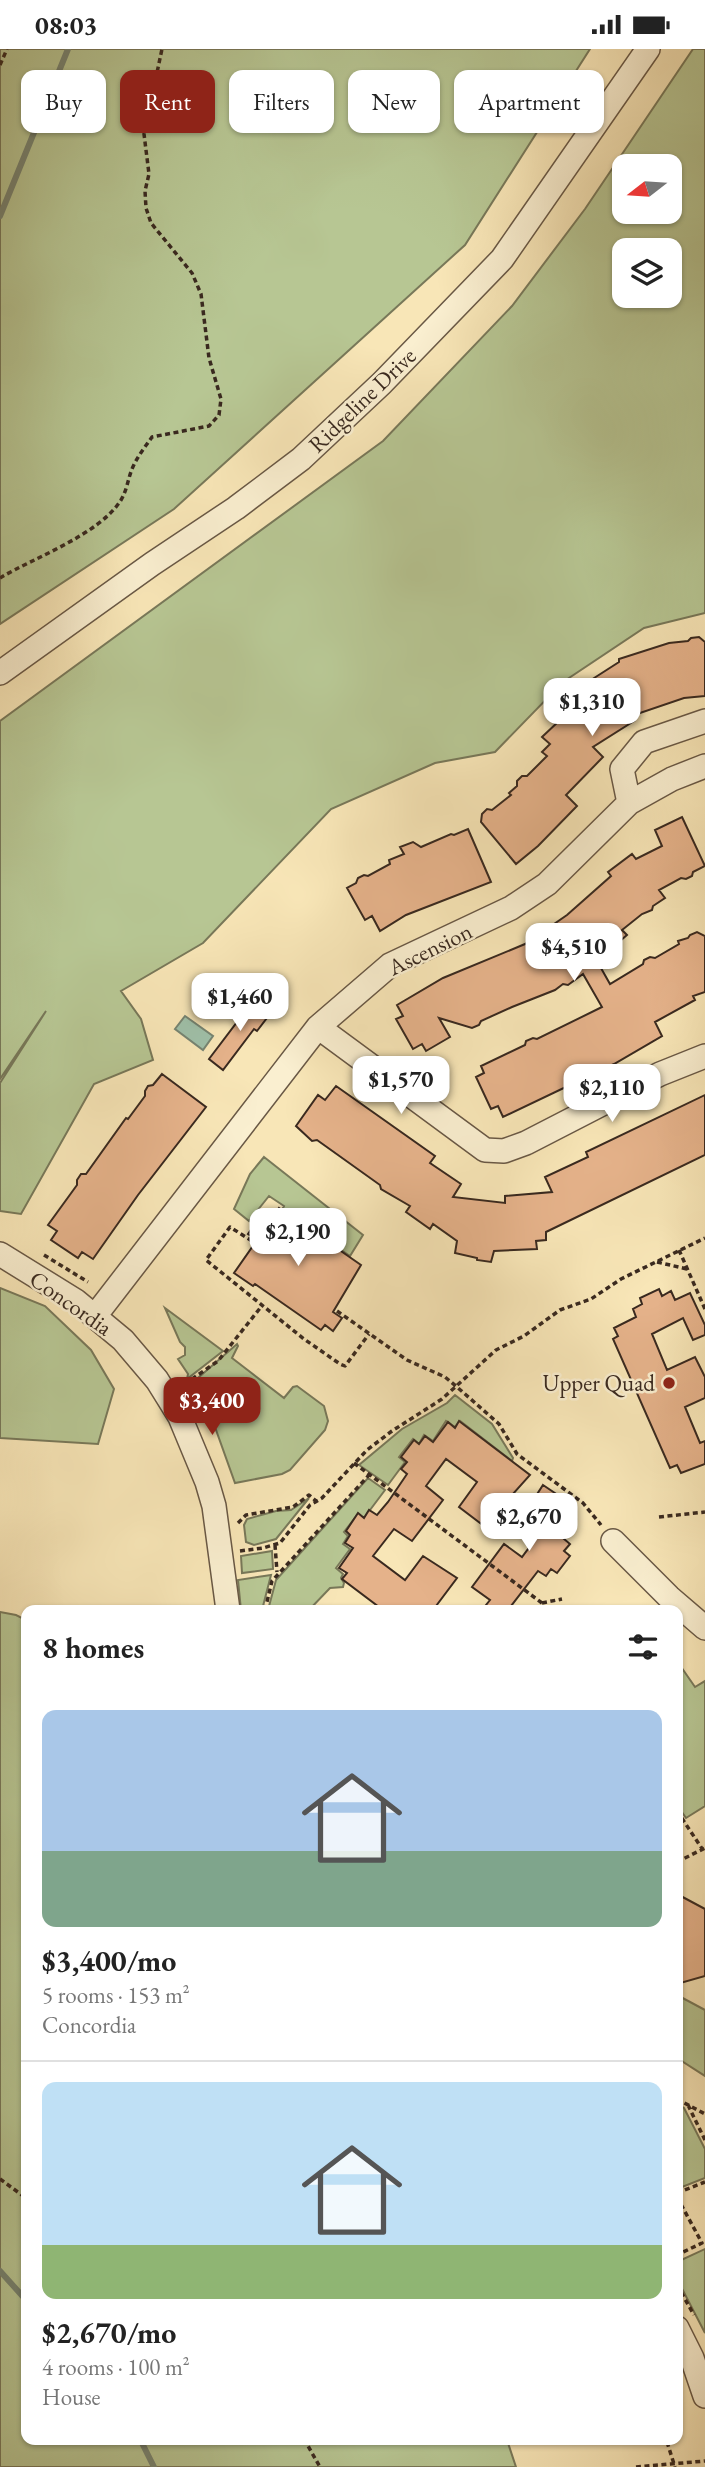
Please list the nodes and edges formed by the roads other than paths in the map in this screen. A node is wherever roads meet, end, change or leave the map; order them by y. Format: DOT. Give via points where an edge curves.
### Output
graph roads {
  1 [pos="649,49"];
  2 [pos="0,673"];
  3 [pos="705,721"];
  4 [pos="705,766"];
  5 [pos="629,803"];
  6 [pos="318,1027"];
  7 [pos="705,1056"];
  8 [pos="5,1261"];
  9 [pos="95,1317"];
  10 [pos="613,1541"];
  11 [pos="227,1605"];
  12 [pos="678,1605"];
  13 [pos="683,1609"];
  14 [pos="705,1628"];
  15 [pos="683,2340"];
  16 [pos="705,2396"];
  1 -- 2 [label="street, Ridgeline Drive" via="502,259 382,383 301,459 258,492"];
  3 -- 5 [label="street" via="644,741 622,769"];
  4 -- 5 [label="street, Ascension"];
  5 -- 6 [label="street, Ascension" via="547,884 511,908 390,965"];
  6 -- 7 [label="street" via="485,1150 504,1151 526,1143"];
  6 -- 9 [label="street, Ascension"];
  8 -- 9 [label="street, Concordia" via="76,1301"];
  9 -- 11 [label="street, Concordia" via="123,1340 157,1380 180,1417 214,1506"];
  10 -- 12 [label="street"];
  13 -- 14 [label="street"];
  15 -- 16 [label="street"];
}
